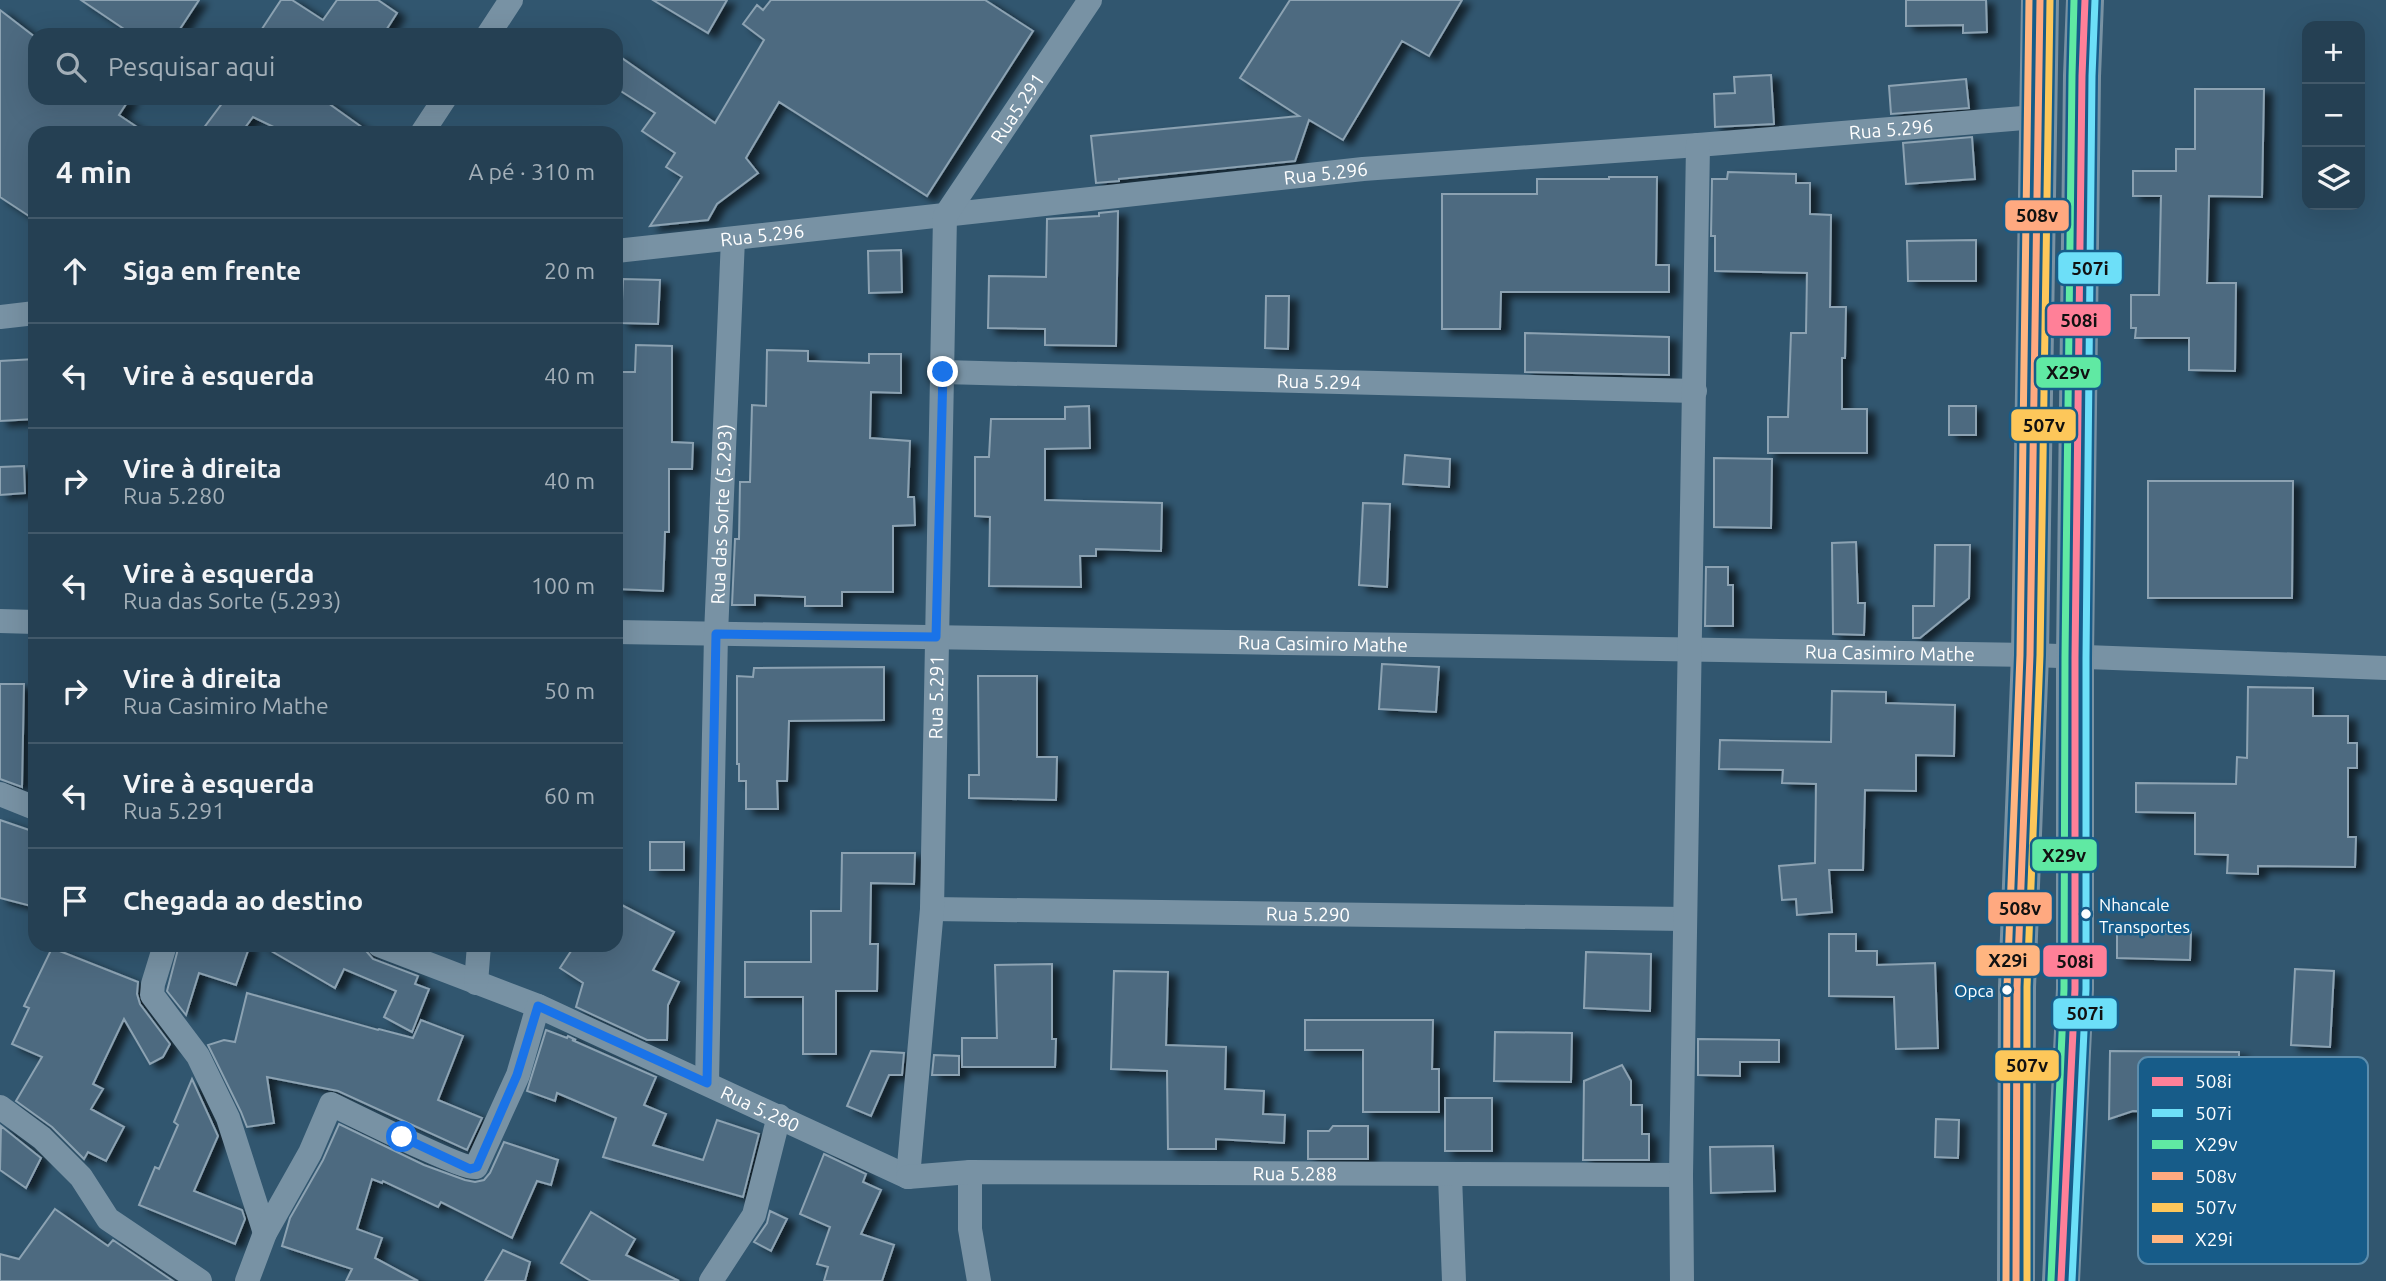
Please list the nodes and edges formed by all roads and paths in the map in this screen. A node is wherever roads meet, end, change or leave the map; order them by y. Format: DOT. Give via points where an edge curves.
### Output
graph roads {
  1 [pos="511,0"];
  2 [pos="1090,0"];
  3 [pos="2039,0"];
  4 [pos="2085,0"];
  5 [pos="493,28"];
  6 [pos="440,105"];
  7 [pos="2036,117"];
  8 [pos="427,126"];
  9 [pos="1699,145"];
  10 [pos="945,216"];
  11 [pos="733,239"];
  12 [pos="623,250"];
  13 [pos="28,314"];
  14 [pos="0,317"];
  15 [pos="943,372"];
  16 [pos="1695,391"];
  17 [pos="0,621"];
  18 [pos="28,622"];
  19 [pos="623,632"];
  20 [pos="716,634"];
  21 [pos="936,637"];
  22 [pos="1691,648"];
  23 [pos="2030,655"];
  24 [pos="2075,658"];
  25 [pos="2386,668"];
  26 [pos="0,794"];
  27 [pos="28,805"];
  28 [pos="932,909"];
  29 [pos="1685,919"];
  30 [pos="163,952"];
  31 [pos="397,952"];
  32 [pos="478,952"];
  33 [pos="476,983"];
  34 [pos="538,1006"];
  35 [pos="707,1083"];
  36 [pos="0,1107"];
  37 [pos="779,1116"];
  38 [pos="970,1172"];
  39 [pos="1681,1175"];
  40 [pos="1450,1176"];
  41 [pos="908,1177"];
  42 [pos="265,1233"];
  43 [pos="200,1281"];
  44 [pos="247,1281"];
  45 [pos="711,1281"];
  46 [pos="979,1281"];
  47 [pos="1454,1281"];
  48 [pos="1682,1281"];
  49 [pos="2016,1281"];
  50 [pos="2061,1281"];
  1 -- 5 [label="street"];
  2 -- 10 [label="street, Rua5.291"];
  3 -- 7 [label="highway"];
  4 -- 24 [label="highway"];
  6 -- 8 [label="street"];
  7 -- 9 [label="street, Rua 5.296"];
  7 -- 23 [label="highway"];
  9 -- 10 [label="street, Rua 5.296" via="1363,169"];
  9 -- 16 [label="street"];
  10 -- 11 [label="street, Rua 5.296"];
  10 -- 15 [label="street, Rua 5.291"];
  11 -- 12 [label="street, Rua 5.296"];
  11 -- 20 [label="street, Rua das Sorte (5.293)"];
  13 -- 14 [label="street"];
  15 -- 16 [label="street, Rua 5.294"];
  15 -- 21 [label="street, Rua 5.291"];
  16 -- 22 [label="street"];
  17 -- 18 [label="street"];
  19 -- 20 [label="street, Rua Casimiro Mathe"];
  20 -- 21 [label="street, Rua Casimiro Mathe"];
  20 -- 35 [label="street, Rua das Sorte (5.293)"];
  21 -- 22 [label="street, Rua Casimiro Mathe"];
  21 -- 28 [label="street, Rua 5.291"];
  22 -- 23 [label="street, Rua Casimiro Mathe"];
  22 -- 29 [label="street"];
  23 -- 24 [label="street, Rua Casimiro Mathe"];
  23 -- 49 [label="highway" via="2018,987"];
  24 -- 25 [label="street"];
  24 -- 50 [label="highway" via="2075,989"];
  26 -- 27 [label="street"];
  28 -- 29 [label="street, Rua 5.290"];
  28 -- 41 [label="street, Rua 5.291"];
  29 -- 39 [label="street"];
  30 -- 42 [label="street" via="152,995 198,1056 228,1118"];
  31 -- 33 [label="street, Rua 5.280"];
  32 -- 33 [label="street"];
  33 -- 34 [label="street, Rua 5.280"];
  34 -- 35 [label="street, Rua 5.280"];
  34 -- 42 [label="street" via="517,1075 477,1167 470,1169 441,1157 331,1104 310,1153"];
  35 -- 37 [label="street, Rua 5.280"];
  36 -- 43 [label="street" via="42,1138 81,1177 108,1219"];
  37 -- 41 [label="street, Rua 5.280"];
  37 -- 45 [label="street" via="754,1215"];
  38 -- 40 [label="street, Rua 5.288"];
  38 -- 41 [label="street, Rua 5.288"];
  38 -- 46 [label="street" via="970,1229"];
  39 -- 40 [label="street, Rua 5.288"];
  39 -- 48 [label="street"];
  40 -- 47 [label="street"];
  42 -- 44 [label="street"];
}
